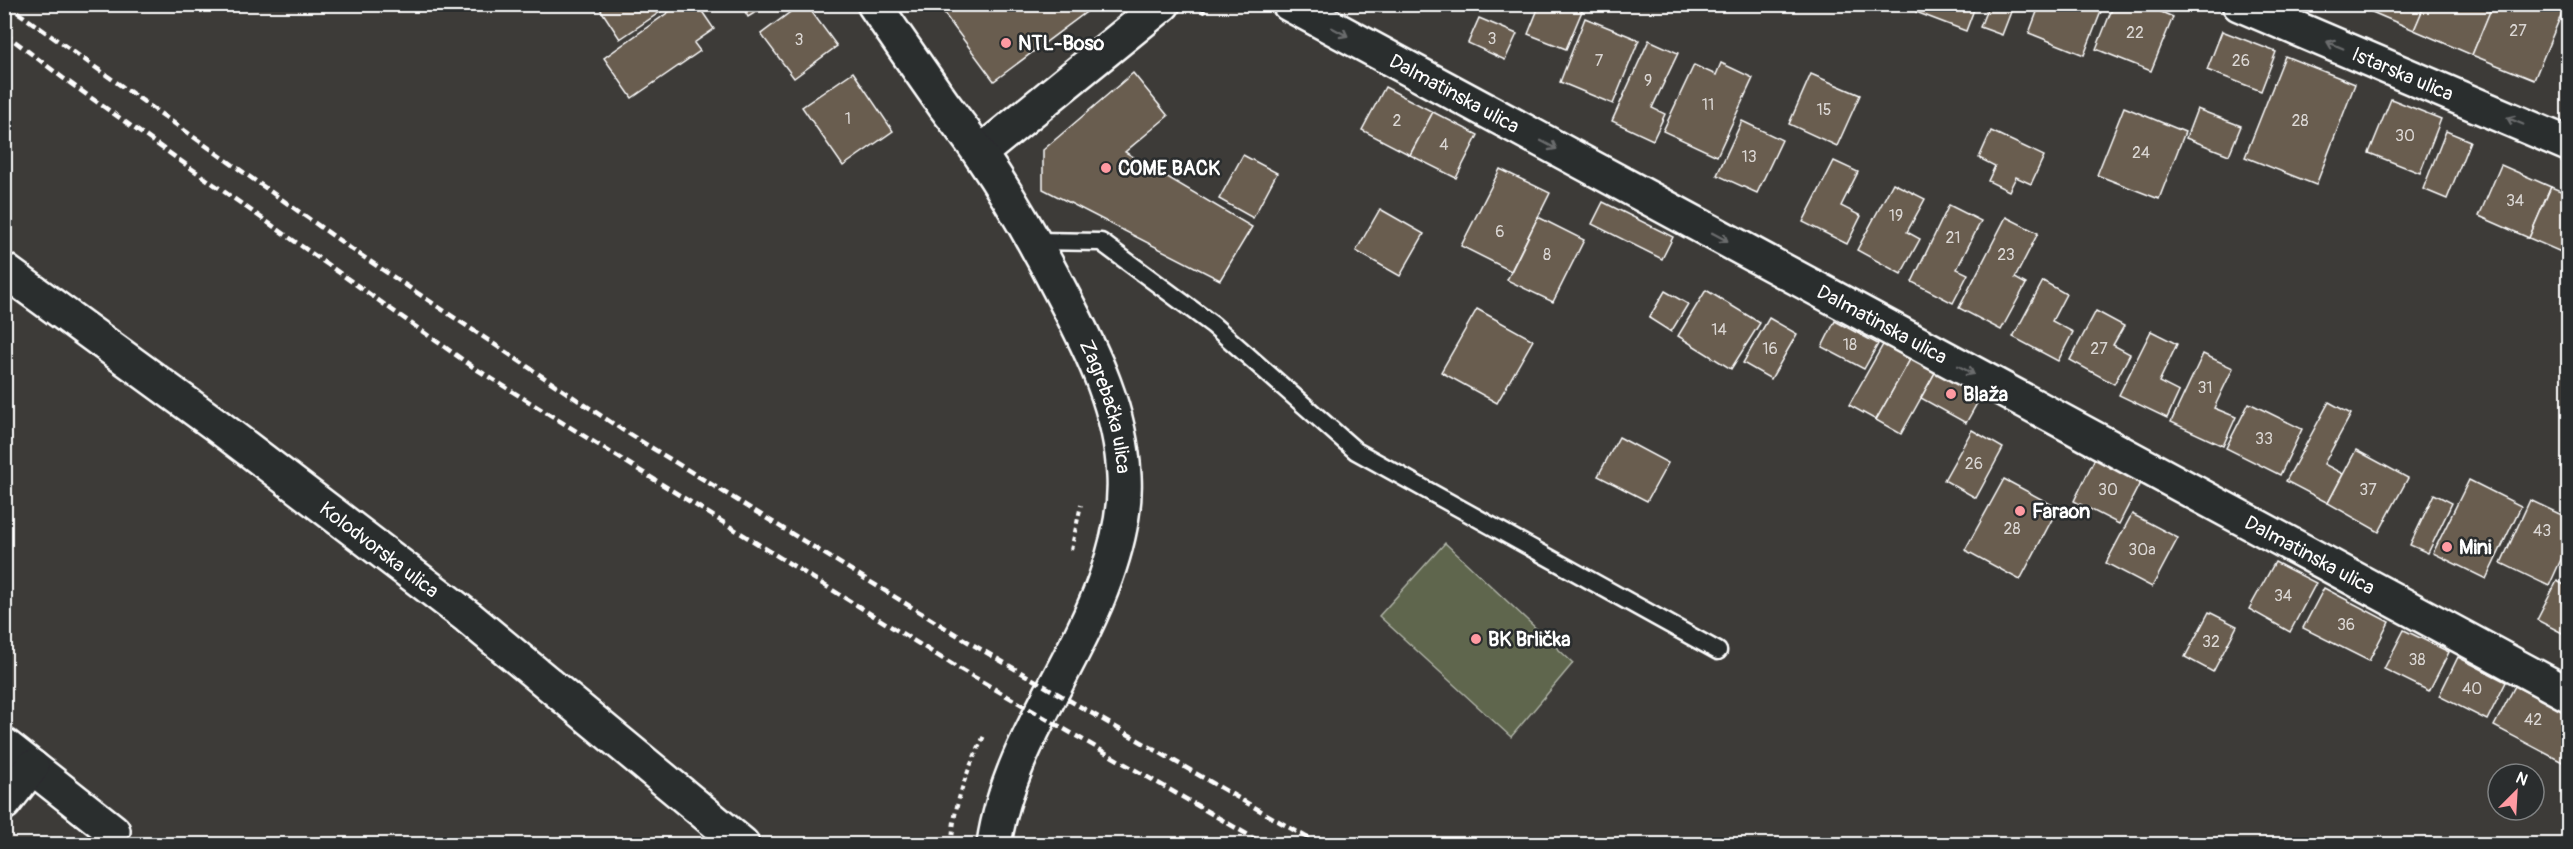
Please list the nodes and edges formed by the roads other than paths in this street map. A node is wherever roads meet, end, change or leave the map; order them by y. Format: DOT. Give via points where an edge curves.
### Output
graph roads {
  1 [pos="874,4"];
  2 [pos="1162,4"];
  3 [pos="1288,4"];
  4 [pos="2239,4"];
  5 [pos="2568,144"];
  6 [pos="980,153"];
  7 [pos="1034,241"];
  8 [pos="4,270"];
  9 [pos="1718,651"];
  10 [pos="2568,694"];
  11 [pos="4,745"];
  12 [pos="32,767"];
  13 [pos="4,803"];
  14 [pos="113,831"];
  15 [pos="742,844"];
  16 [pos="994,844"];
  1 -- 6 [label="street, Zagrebačka ulica"];
  2 -- 6 [label="street"];
  3 -- 10 [label="street, Dalmatinska ulica, one-way"];
  5 -- 4 [label="street, Istarska ulica, one-way"];
  6 -- 7 [label="street, Zagrebačka ulica"];
  7 -- 9 [label="lane" via="1101,242 1214,325 1356,451"];
  7 -- 16 [label="street, Zagrebačka ulica" via="1087,340 1109,391 1124,477 1121,520 1112,560 1099,596 1022,751 998,817"];
  8 -- 15 [label="street, Kolodvorska ulica" via="215,424 468,617"];
  11 -- 12 [label="street"];
  12 -- 13 [label="street"];
  12 -- 14 [label="street"];
}
